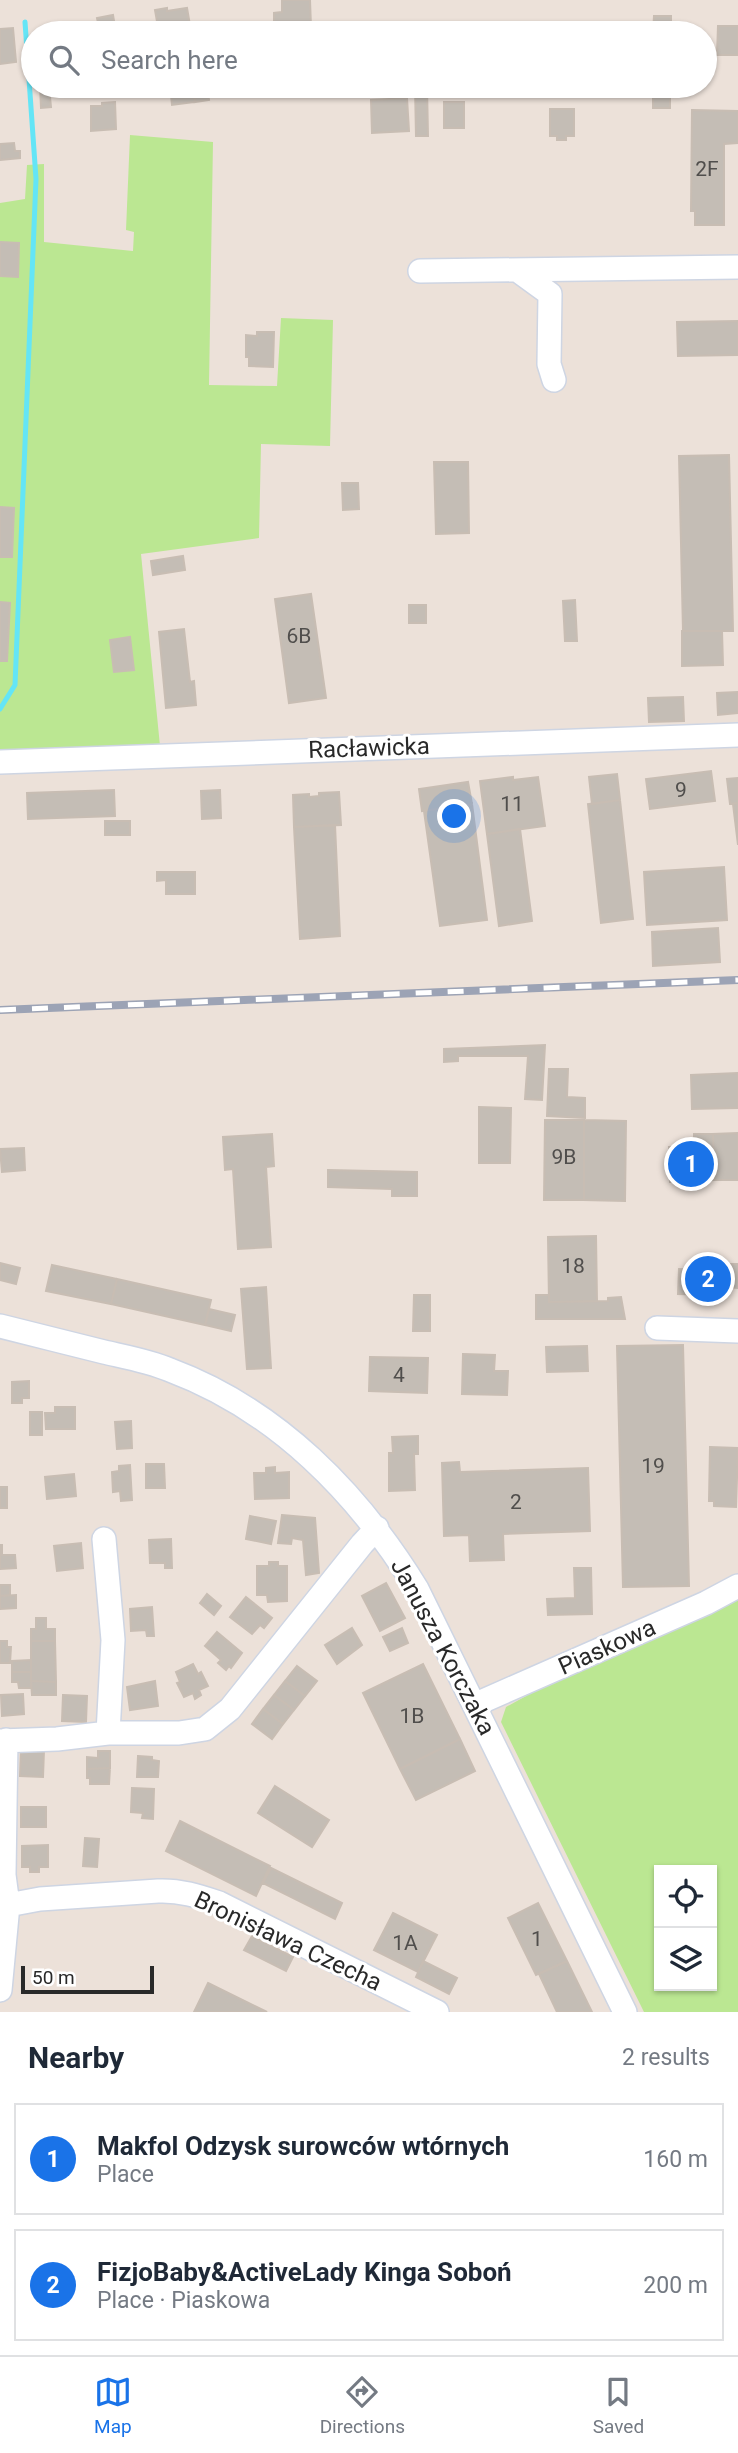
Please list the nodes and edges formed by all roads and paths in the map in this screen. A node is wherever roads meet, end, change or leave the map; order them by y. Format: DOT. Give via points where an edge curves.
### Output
graph roads {
  1 [pos="738,267"];
  2 [pos="517,270"];
  3 [pos="420,271"];
  4 [pos="554,380"];
  5 [pos="738,735"];
  6 [pos="0,762"];
  7 [pos="0,1326"];
  8 [pos="657,1328"];
  9 [pos="738,1331"];
  10 [pos="377,1528"];
  11 [pos="104,1539"];
  12 [pos="738,1586"];
  13 [pos="474,1704"];
  14 [pos="108,1733"];
  15 [pos="3,1741"];
  16 [pos="8,1905"];
  17 [pos="0,1990"];
  18 [pos="437,2012"];
  19 [pos="625,2012"];
  1 -- 2 [label="street"];
  2 -- 3 [label="street"];
  2 -- 4 [label="street" via="550,294 549,364"];
  5 -- 6 [label="street, Racławicka"];
  7 -- 10 [label="street, Janusza Korczaka" via="150,1363 218,1392 296,1445 341,1485"];
  8 -- 9 [label="street"];
  10 -- 13 [label="street, Janusza Korczaka" via="417,1588"];
  10 -- 14 [label="street" via="230,1709 205,1729"];
  11 -- 14 [label="street" via="113,1640"];
  12 -- 13 [label="street, Piaskowa"];
  13 -- 19 [label="street, Janusza Korczaka"];
  14 -- 15 [label="street"];
  15 -- 16 [label="street"];
  16 -- 17 [label="street"];
  16 -- 18 [label="street, Bronisława Czecha" via="158,1891 195,1895"];
}
